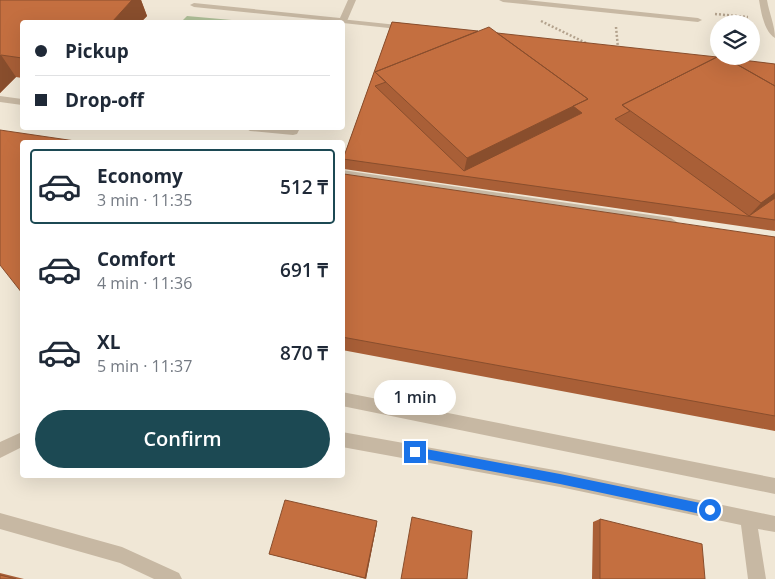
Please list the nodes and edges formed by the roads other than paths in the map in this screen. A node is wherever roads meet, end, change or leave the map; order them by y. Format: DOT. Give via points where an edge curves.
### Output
graph roads {
  1 [pos="352,0"];
  2 [pos="502,0"];
  3 [pos="763,0"];
  4 [pos="194,5"];
  5 [pos="325,20"];
  6 [pos="343,20"];
  7 [pos="698,20"];
  8 [pos="345,22"];
  9 [pos="412,29"];
  10 [pos="775,35"];
  11 [pos="0,99"];
  12 [pos="20,102"];
  13 [pos="345,174"];
  14 [pos="686,224"];
  15 [pos="345,400"];
  16 [pos="20,440"];
  17 [pos="345,440"];
  18 [pos="0,450"];
  19 [pos="775,486"];
  20 [pos="748,518"];
  21 [pos="0,521"];
  22 [pos="775,524"];
  23 [pos="173,579"];
  24 [pos="757,579"];
  1 -- 6 [label="street"];
  2 -- 7 [label="street"];
  3 -- 10 [label="street" via="766,17"];
  4 -- 5 [label="street"];
  8 -- 9 [label="street"];
  11 -- 12 [label="street"];
  13 -- 14 [label="street"];
  15 -- 19 [label="street"];
  16 -- 18 [label="street"];
  17 -- 20 [label="street"];
  20 -- 22 [label="street"];
  20 -- 24 [label="street"];
  21 -- 23 [label="street" via="122,555"];
}
